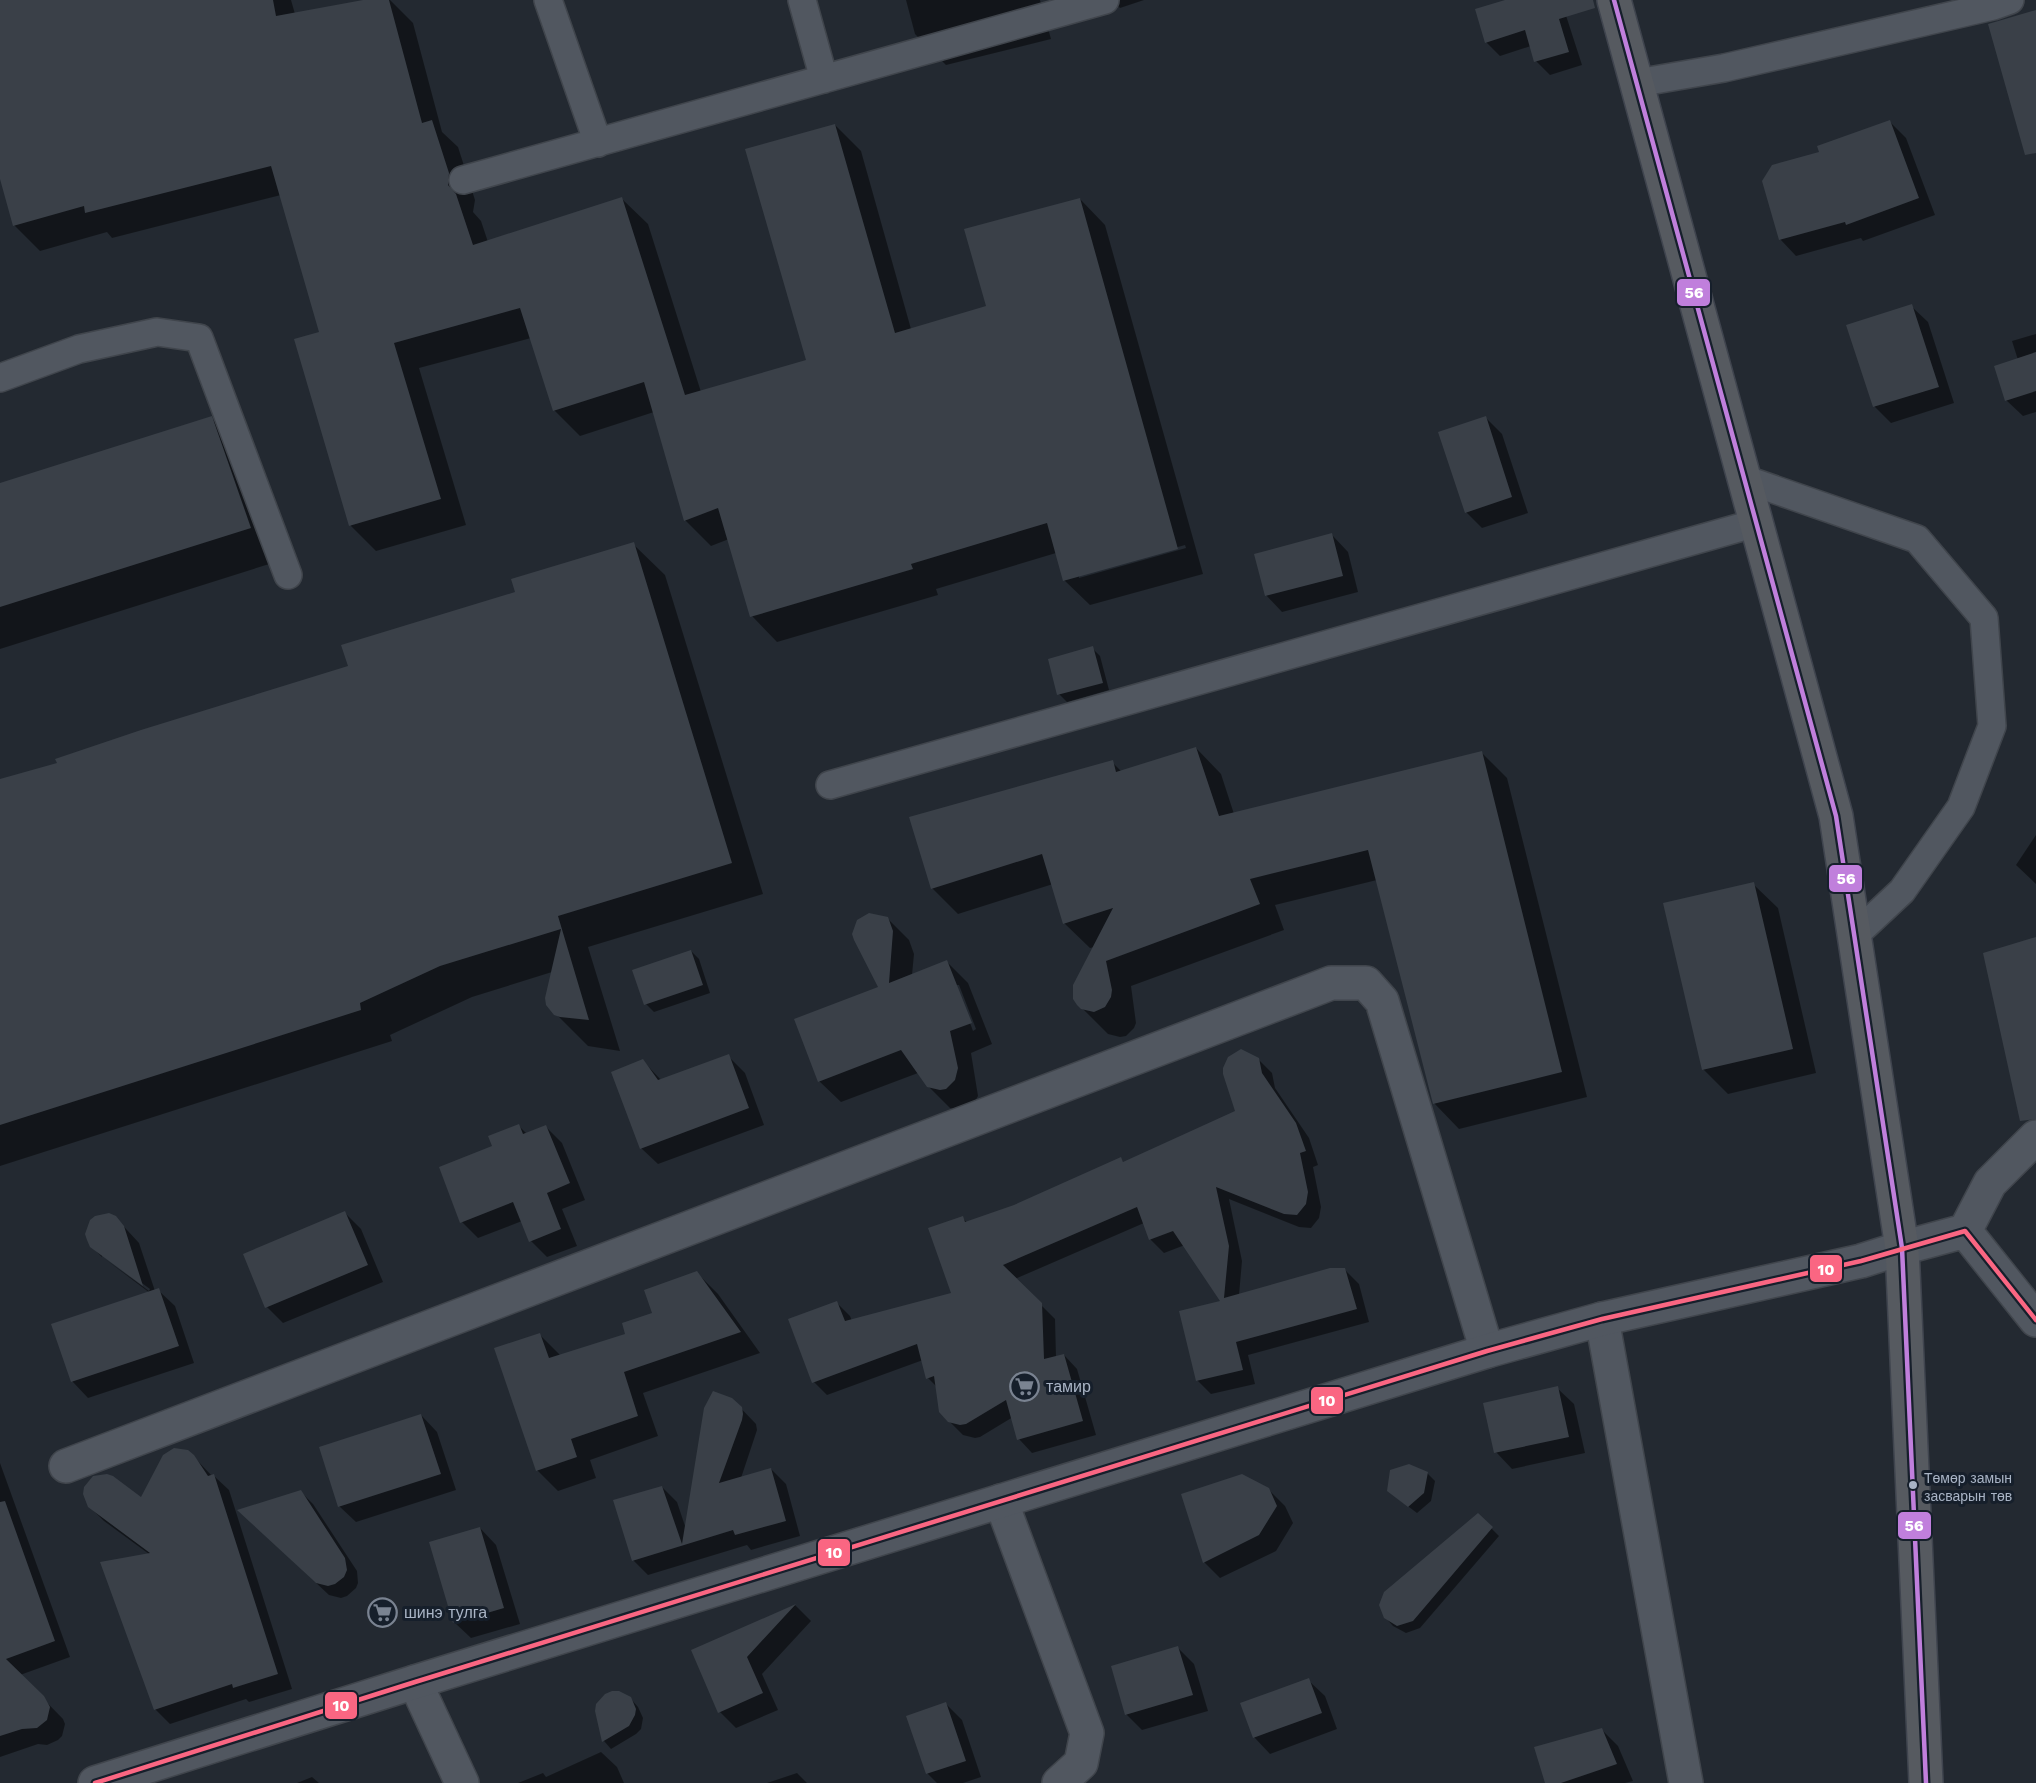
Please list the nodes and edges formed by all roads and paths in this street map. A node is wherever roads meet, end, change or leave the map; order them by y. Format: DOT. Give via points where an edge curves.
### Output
graph roads {
  1 [pos="548,0"];
  2 [pos="802,0"];
  3 [pos="1105,0"];
  4 [pos="1614,0"];
  5 [pos="2010,0"];
  6 [pos="1078,4"];
  7 [pos="824,79"];
  8 [pos="1637,83"];
  9 [pos="598,143"];
  10 [pos="463,180"];
  11 [pos="0,378"];
  12 [pos="1744,479"];
  13 [pos="1756,523"];
  14 [pos="288,575"];
  15 [pos="830,785"];
  16 [pos="1855,935"];
  17 [pos="2036,1137"];
  18 [pos="1965,1231"];
  19 [pos="1902,1248"];
  20 [pos="1602,1319"];
  21 [pos="2036,1320"];
  22 [pos="1487,1351"];
  23 [pos="66,1466"];
  24 [pos="1001,1501"];
  25 [pos="415,1682"];
  26 [pos="161,1773"];
  27 [pos="95,1783"];
  28 [pos="462,1783"];
  29 [pos="1059,1783"];
  30 [pos="1686,1783"];
  31 [pos="1926,1783"];
  1 -- 9 [label="lane"];
  2 -- 7 [label="lane"];
  3 -- 6 [label="lane"];
  4 -- 8 [label="highway"];
  5 -- 8 [label="lane" via="1724,68"];
  6 -- 7 [label="lane"];
  7 -- 9 [label="lane"];
  8 -- 12 [label="highway"];
  9 -- 10 [label="lane"];
  11 -- 14 [label="lane" via="79,349 157,332 199,338"];
  12 -- 13 [label="highway"];
  12 -- 16 [label="lane" via="1917,539 1984,618 1992,726 1961,807 1902,891"];
  13 -- 15 [label="lane"];
  13 -- 16 [label="highway" via="1836,816"];
  16 -- 19 [label="highway"];
  17 -- 18 [label="street" via="1990,1183"];
  18 -- 19 [label="street"];
  18 -- 21 [label="street"];
  19 -- 20 [label="street" via="1861,1261"];
  19 -- 31 [label="highway"];
  20 -- 22 [label="street"];
  20 -- 30 [label="street"];
  22 -- 23 [label="street" via="1382,1001 1366,983 1331,983"];
  22 -- 24 [label="street"];
  24 -- 25 [label="street"];
  24 -- 29 [label="street" via="1087,1733 1081,1763"];
  25 -- 26 [label="street"];
  25 -- 28 [label="street"];
  26 -- 27 [label="street"];
}
